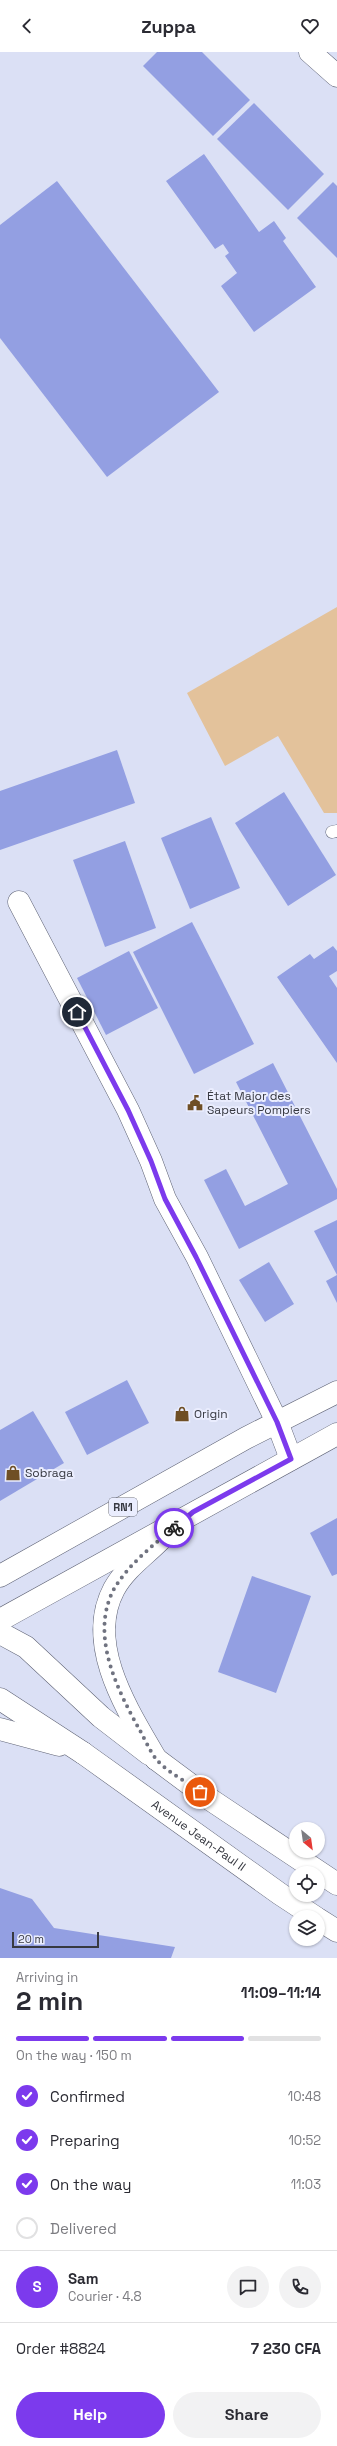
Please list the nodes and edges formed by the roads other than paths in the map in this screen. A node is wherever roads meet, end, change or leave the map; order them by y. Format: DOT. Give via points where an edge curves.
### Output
graph roads {
  1 [pos="310,52"];
  2 [pos="337,76"];
  3 [pos="19,902"];
  4 [pos="337,1392"];
  5 [pos="277,1422"];
  6 [pos="337,1434"];
  7 [pos="246,1438"];
  8 [pos="291,1459"];
  9 [pos="193,1512"];
  10 [pos="0,1576"];
  11 [pos="0,1590"];
  12 [pos="0,1620"];
  13 [pos="0,1633"];
  14 [pos="0,1699"];
  15 [pos="0,1730"];
  16 [pos="83,1753"];
  17 [pos="156,1759"];
  18 [pos="337,1884"];
  19 [pos="305,1910"];
  20 [pos="325,1923"];
  21 [pos="337,1931"];
  1 -- 2 [label="main road"];
  3 -- 5 [label="main road" via="128,1110 165,1199"];
  4 -- 5 [label="main road, RN1"];
  5 -- 7 [label="main road, RN1"];
  5 -- 8 [label="main road"];
  6 -- 8 [label="main road"];
  7 -- 10 [label="main road, RN1"];
  7 -- 11 [label="main road" via="235,1452 215,1466"];
  8 -- 9 [label="main road"];
  9 -- 12 [label="main road"];
  9 -- 17 [label="main road" via="124,1576 114,1590 105,1622 107,1655 115,1680"];
  13 -- 17 [label="main road" via="26,1647 101,1717"];
  14 -- 16 [label="main road, Avenue Jean-Paul II"];
  15 -- 16 [label="main road"];
  16 -- 19 [label="main road, Avenue Jean-Paul II"];
  17 -- 18 [label="main road" via="211,1800"];
  20 -- 21 [label="main road, Avenue Jean-Paul II"];
}
